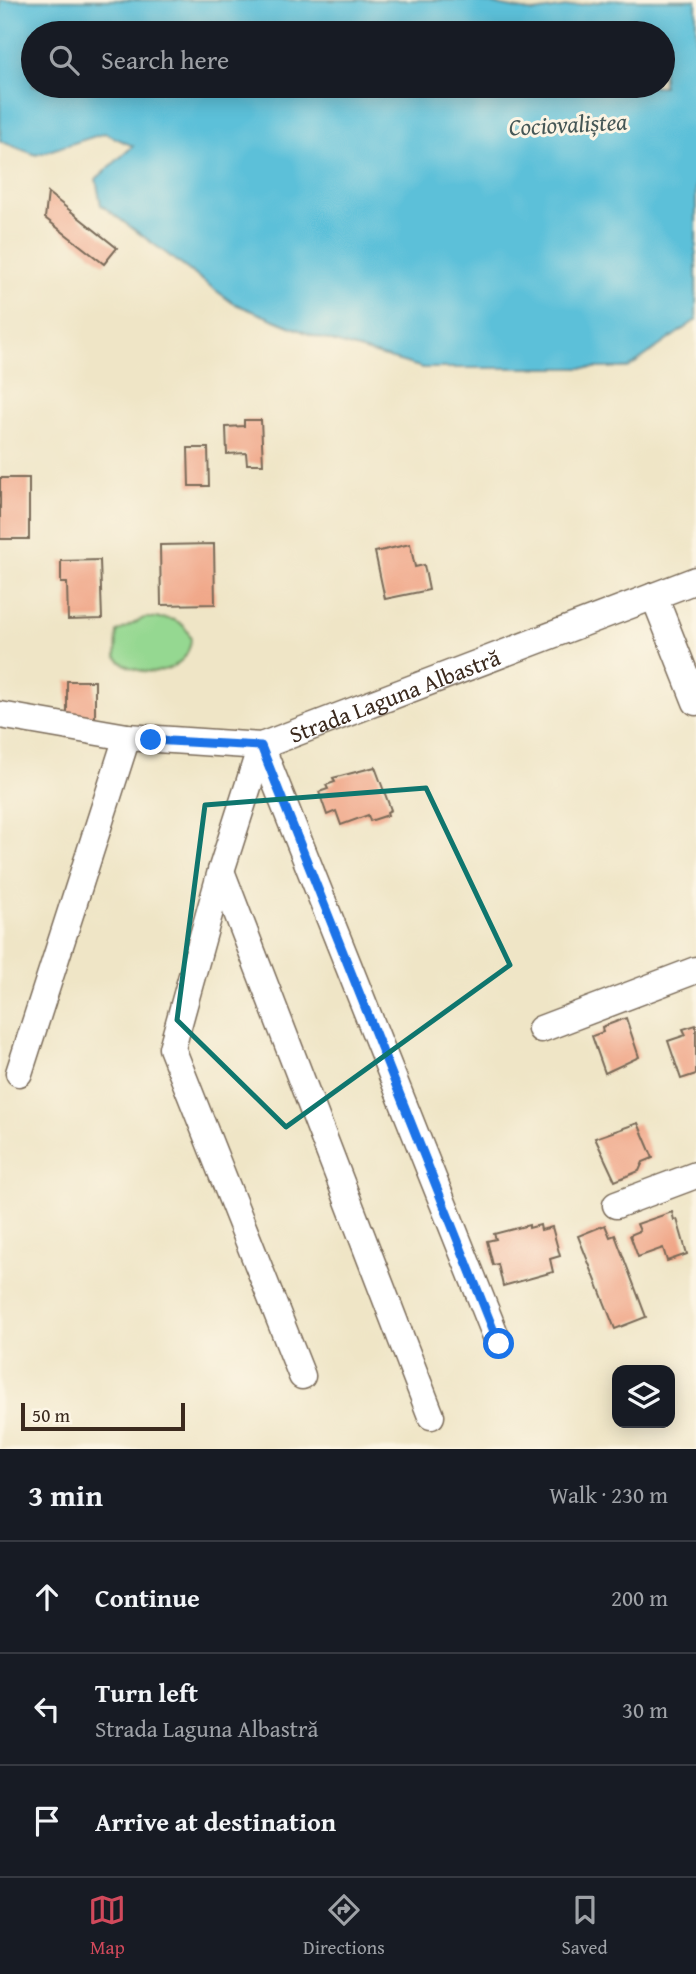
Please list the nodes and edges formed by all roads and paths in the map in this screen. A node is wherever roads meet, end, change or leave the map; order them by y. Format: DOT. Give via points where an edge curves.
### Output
graph roads {
  1 [pos="696,580"];
  2 [pos="654,596"];
  3 [pos="696,702"];
  4 [pos="0,715"];
  5 [pos="127,737"];
  6 [pos="261,746"];
  7 [pos="221,871"];
  8 [pos="696,970"];
  9 [pos="541,1028"];
  10 [pos="19,1073"];
  11 [pos="696,1175"];
  12 [pos="616,1205"];
  13 [pos="499,1344"];
  14 [pos="302,1376"];
  15 [pos="431,1416"];
  1 -- 2 [label="street, Strada Laguna Albastră"];
  2 -- 3 [label="street"];
  2 -- 6 [label="street, Strada Laguna Albastră"];
  4 -- 5 [label="street, Strada Laguna Albastră"];
  5 -- 6 [label="street, Strada Laguna Albastră"];
  5 -- 10 [label="street"];
  6 -- 7 [label="street"];
  6 -- 13 [label="street"];
  7 -- 14 [label="street" via="172,1048"];
  7 -- 15 [label="street"];
  8 -- 9 [label="street"];
  11 -- 12 [label="street"];
}
